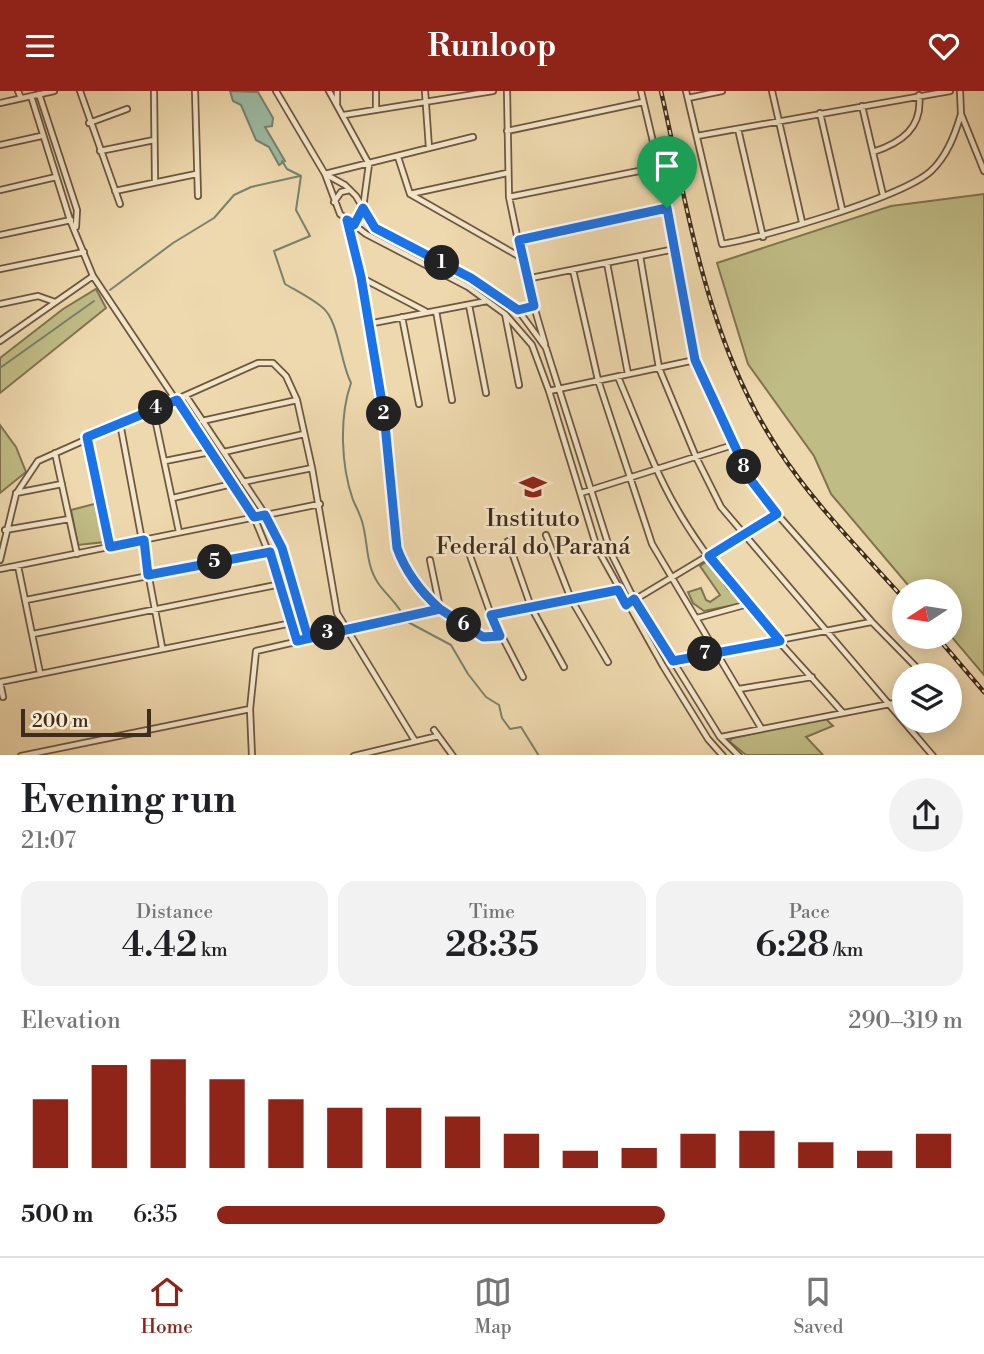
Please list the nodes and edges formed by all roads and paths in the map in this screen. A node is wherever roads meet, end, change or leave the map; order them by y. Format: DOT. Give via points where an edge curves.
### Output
graph roads {
  1 [pos="18,91"];
  2 [pos="54,91"];
  3 [pos="80,91"];
  4 [pos="154,91"];
  5 [pos="195,91"];
  6 [pos="276,91"];
  7 [pos="329,91"];
  8 [pos="337,91"];
  9 [pos="376,91"];
  10 [pos="425,91"];
  11 [pos="493,91"];
  12 [pos="507,91"];
  13 [pos="641,91"];
  14 [pos="686,91"];
  15 [pos="722,91"];
  16 [pos="772,91"];
  17 [pos="950,91"];
  18 [pos="960,91"];
  19 [pos="941,92"];
  20 [pos="466,93"];
  21 [pos="39,94"];
  22 [pos="919,95"];
  23 [pos="31,96"];
  24 [pos="21,98"];
  25 [pos="688,98"];
  26 [pos="425,102"];
  27 [pos="643,102"];
  28 [pos="0,103"];
  29 [pos="337,104"];
  30 [pos="862,106"];
  31 [pos="127,109"];
  32 [pos="376,110"];
  33 [pos="820,113"];
  34 [pos="961,114"];
  35 [pos="344,115"];
  36 [pos="779,121"];
  37 [pos="89,123"];
  38 [pos="738,129"];
  39 [pos="507,131"];
  40 [pos="41,136"];
  41 [pos="697,136"];
  42 [pos="473,137"];
  43 [pos="154,140"];
  44 [pos="0,145"];
  45 [pos="429,148"];
  46 [pos="100,151"];
  47 [pos="873,152"];
  48 [pos="398,156"];
  49 [pos="369,164"];
  50 [pos="659,167"];
  51 [pos="984,171"];
  52 [pos="507,173"];
  53 [pos="195,174"];
  54 [pos="326,174"];
  55 [pos="56,177"];
  56 [pos="155,181"];
  57 [pos="0,190"];
  58 [pos="350,190"];
  59 [pos="115,191"];
  60 [pos="410,194"];
  61 [pos="883,195"];
  62 [pos="198,196"];
  63 [pos="509,197"];
  64 [pos="334,203"];
  65 [pos="120,204"];
  66 [pos="363,208"];
  67 [pos="667,208"];
  68 [pos="842,209"];
  69 [pos="73,219"];
  70 [pos="347,220"];
  71 [pos="802,222"];
  72 [pos="354,225"];
  73 [pos="366,234"];
  74 [pos="0,235"];
  75 [pos="763,237"];
  76 [pos="519,240"];
  77 [pos="354,241"];
  78 [pos="675,249"];
  79 [pos="85,252"];
  80 [pos="640,256"];
  81 [pos="522,258"];
  82 [pos="607,263"];
  83 [pos="0,269"];
  84 [pos="573,270"];
  85 [pos="93,276"];
  86 [pos="361,277"];
  87 [pos="526,279"];
  88 [pos="489,301"];
  89 [pos="55,302"];
  90 [pos="0,304"];
  91 [pos="469,305"];
  92 [pos="534,306"];
  93 [pos="518,310"];
  94 [pos="436,311"];
  95 [pos="426,312"];
  96 [pos="505,314"];
  97 [pos="402,317"];
  98 [pos="368,324"];
  99 [pos="0,341"];
  100 [pos="546,348"];
  101 [pos="695,360"];
  102 [pos="659,368"];
  103 [pos="628,375"];
  104 [pos="618,377"];
  105 [pos="598,380"];
  106 [pos="519,385"];
  107 [pos="558,388"];
  108 [pos="549,391"];
  109 [pos="486,393"];
  110 [pos="186,396"];
  111 [pos="177,400"];
  112 [pos="297,400"];
  113 [pos="452,400"];
  114 [pos="419,404"];
  115 [pos="153,409"];
  116 [pos="202,421"];
  117 [pos="120,423"];
  118 [pos="304,434"];
  119 [pos="87,437"];
  120 [pos="733,445"];
  121 [pos="210,452"];
  122 [pos="223,452"];
  123 [pos="55,453"];
  124 [pos="696,457"];
  125 [pos="165,461"];
  126 [pos="312,468"];
  127 [pos="658,470"];
  128 [pos="629,478"];
  129 [pos="243,482"];
  130 [pos="62,484"];
  131 [pos="232,484"];
  132 [pos="589,491"];
  133 [pos="16,493"];
  134 [pos="580,493"];
  135 [pos="173,498"];
  136 [pos="320,504"];
  137 [pos="777,514"];
  138 [pos="265,515"];
  139 [pos="254,517"];
  140 [pos="69,519"];
  141 [pos="5,530"];
  142 [pos="179,532"];
  143 [pos="742,534"];
  144 [pos="546,535"];
  145 [pos="144,540"];
  146 [pos="508,541"];
  147 [pos="110,547"];
  148 [pos="468,550"];
  149 [pos="270,552"];
  150 [pos="77,554"];
  151 [pos="709,556"];
  152 [pos="0,560"];
  153 [pos="430,560"];
  154 [pos="18,566"];
  155 [pos="0,569"];
  156 [pos="148,575"];
  157 [pos="673,579"];
  158 [pos="281,585"];
  159 [pos="618,590"];
  160 [pos="571,599"];
  161 [pos="634,599"];
  162 [pos="26,600"];
  163 [pos="748,604"];
  164 [pos="626,605"];
  165 [pos="531,607"];
  166 [pos="440,609"];
  167 [pos="154,610"];
  168 [pos="491,615"];
  169 [pos="697,618"];
  170 [pos="872,622"];
  171 [pos="292,623"];
  172 [pos="345,629"];
  173 [pos="826,632"];
  174 [pos="33,634"];
  175 [pos="500,636"];
  176 [pos="308,638"];
  177 [pos="297,641"];
  178 [pos="780,641"];
  179 [pos="162,647"];
  180 [pos="716,652"];
  181 [pos="673,661"];
  182 [pos="608,662"];
  183 [pos="912,663"];
  184 [pos="564,667"];
  185 [pos="40,673"];
  186 [pos="523,677"];
  187 [pos="812,677"];
  188 [pos="0,682"];
  189 [pos="739,689"];
  190 [pos="3,697"];
  191 [pos="892,703"];
  192 [pos="889,704"];
  193 [pos="250,709"];
  194 [pos="843,713"];
  195 [pos="761,729"];
  196 [pos="434,730"];
  197 [pos="438,736"];
  198 [pos="720,737"];
  199 [pos="415,741"];
  200 [pos="21,755"];
  201 [pos="252,755"];
  202 [pos="354,755"];
  203 [pos="453,755"];
  204 [pos="723,755"];
  205 [pos="739,755"];
  206 [pos="933,755"];
  1 -- 24 [label="street"];
  2 -- 21 [label="street"];
  3 -- 37 [label="street"];
  4 -- 43 [label="street"];
  5 -- 53 [label="street"];
  6 -- 54 [label="street"];
  7 -- 29 [label="street"];
  8 -- 29 [label="street"];
  9 -- 32 [label="street"];
  10 -- 26 [label="street"];
  11 -- 20 [label="street"];
  12 -- 39 [label="street"];
  13 -- 27 [label="street"];
  14 -- 25 [label="street"];
  15 -- 25 [label="street"];
  16 -- 36 [label="street"];
  17 -- 19 [label="street"];
  18 -- 34 [label="street"];
  19 -- 22 [label="street"];
  20 -- 26 [label="street"];
  21 -- 23 [label="street"];
  21 -- 69 [label="street" via="77,210"];
  22 -- 30 [label="street"];
  22 -- 47 [label="street" via="911,130 898,143"];
  23 -- 24 [label="street"];
  23 -- 40 [label="street"];
  24 -- 28 [label="street"];
  25 -- 41 [label="street"];
  26 -- 32 [label="street"];
  26 -- 45 [label="street"];
  27 -- 39 [label="street"];
  27 -- 50 [label="street"];
  29 -- 35 [label="street"];
  30 -- 33 [label="street"];
  30 -- 47 [label="street"];
  31 -- 37 [label="street"];
  32 -- 35 [label="street"];
  33 -- 36 [label="street"];
  33 -- 68 [label="street"];
  34 -- 51 [label="street"];
  34 -- 61 [label="street" via="938,163 909,186"];
  35 -- 49 [label="street"];
  36 -- 38 [label="street"];
  36 -- 71 [label="street"];
  37 -- 46 [label="street"];
  38 -- 41 [label="street"];
  38 -- 75 [label="street"];
  39 -- 52 [label="street"];
  40 -- 44 [label="street"];
  40 -- 55 [label="street"];
  41 -- 75 [label="street" via="722,244"];
  42 -- 45 [label="street"];
  43 -- 46 [label="street"];
  43 -- 56 [label="street"];
  45 -- 48 [label="street"];
  46 -- 59 [label="street"];
  47 -- 61 [label="street"];
  48 -- 49 [label="street"];
  48 -- 60 [label="street"];
  49 -- 54 [label="street"];
  49 -- 66 [label="street"];
  50 -- 63 [label="street"];
  50 -- 67 [label="street"];
  52 -- 60 [label="street"];
  52 -- 63 [label="street"];
  53 -- 56 [label="street"];
  53 -- 62 [label="street"];
  54 -- 58 [label="street"];
  54 -- 64 [label="street"];
  55 -- 57 [label="street"];
  55 -- 69 [label="street"];
  56 -- 59 [label="street"];
  58 -- 64 [label="street" via="338,194"];
  58 -- 66 [label="street"];
  59 -- 65 [label="street"];
  60 -- 81 [label="street"];
  61 -- 68 [label="street"];
  63 -- 76 [label="street"];
  64 -- 70 [label="street"];
  66 -- 72 [label="street"];
  66 -- 93 [label="street" via="375,228 471,278"];
  67 -- 76 [label="street"];
  67 -- 78 [label="street"];
  68 -- 71 [label="street"];
  69 -- 74 [label="street"];
  69 -- 79 [label="street"];
  70 -- 72 [label="street"];
  70 -- 77 [label="street"];
  71 -- 75 [label="street"];
  72 -- 73 [label="street"];
  72 -- 77 [label="street"];
  73 -- 77 [label="street"];
  73 -- 88 [label="street"];
  76 -- 81 [label="street"];
  77 -- 86 [label="street"];
  78 -- 80 [label="street"];
  78 -- 101 [label="street"];
  79 -- 83 [label="street"];
  79 -- 85 [label="street"];
  80 -- 82 [label="street"];
  80 -- 102 [label="street"];
  81 -- 87 [label="street"];
  82 -- 84 [label="street"];
  82 -- 103 [label="street"];
  84 -- 87 [label="street"];
  84 -- 105 [label="street"];
  85 -- 89 [label="street"];
  85 -- 111 [label="street"];
  86 -- 95 [label="street"];
  86 -- 98 [label="street"];
  87 -- 92 [label="street"];
  88 -- 91 [label="street"];
  88 -- 96 [label="street"];
  89 -- 90 [label="street" via="38,296"];
  89 -- 99 [label="street"];
  91 -- 94 [label="street"];
  91 -- 109 [label="street"];
  92 -- 93 [label="street"];
  92 -- 100 [label="street"];
  93 -- 100 [label="street"];
  94 -- 95 [label="street"];
  94 -- 113 [label="street"];
  95 -- 97 [label="street"];
  96 -- 106 [label="street"];
  96 -- 108 [label="street" via="532,345"];
  97 -- 98 [label="street"];
  97 -- 114 [label="street"];
  98 -- 166 [label="street" via="384,414 397,548 424,594"];
  100 -- 107 [label="street"];
  101 -- 102 [label="street"];
  101 -- 120 [label="street"];
  102 -- 103 [label="street"];
  102 -- 124 [label="street"];
  103 -- 104 [label="street"];
  104 -- 105 [label="street"];
  104 -- 127 [label="street"];
  105 -- 107 [label="street"];
  105 -- 128 [label="street"];
  107 -- 108 [label="street"];
  107 -- 132 [label="street"];
  108 -- 134 [label="street"];
  110 -- 111 [label="street"];
  110 -- 112 [label="street" via="268,361 286,376"];
  110 -- 116 [label="street"];
  111 -- 115 [label="street"];
  111 -- 121 [label="street"];
  112 -- 116 [label="street"];
  112 -- 118 [label="street"];
  115 -- 117 [label="street"];
  115 -- 125 [label="street"];
  116 -- 122 [label="street"];
  117 -- 119 [label="street"];
  117 -- 145 [label="street"];
  118 -- 122 [label="street"];
  118 -- 126 [label="street"];
  119 -- 123 [label="street"];
  119 -- 147 [label="street"];
  120 -- 124 [label="street"];
  120 -- 137 [label="street" via="750,479"];
  121 -- 125 [label="street"];
  121 -- 131 [label="street"];
  122 -- 129 [label="street"];
  123 -- 130 [label="street"];
  123 -- 133 [label="street" via="38,461"];
  124 -- 127 [label="street"];
  124 -- 143 [label="street" via="721,506"];
  125 -- 135 [label="street"];
  126 -- 129 [label="street"];
  126 -- 136 [label="street"];
  127 -- 128 [label="street"];
  127 -- 151 [label="street" via="677,510"];
  128 -- 132 [label="street"];
  128 -- 157 [label="street" via="652,544"];
  129 -- 138 [label="street"];
  130 -- 133 [label="street"];
  130 -- 140 [label="street"];
  131 -- 135 [label="street"];
  131 -- 139 [label="street"];
  132 -- 134 [label="street"];
  132 -- 161 [label="street" via="611,554"];
  133 -- 141 [label="street"];
  134 -- 159 [label="street" via="597,548"];
  135 -- 142 [label="street"];
  136 -- 138 [label="street"];
  136 -- 172 [label="street" via="333,599"];
  137 -- 143 [label="street"];
  137 -- 170 [label="street"];
  138 -- 139 [label="street"];
  138 -- 176 [label="street" via="282,548"];
  139 -- 142 [label="street"];
  139 -- 149 [label="street"];
  140 -- 141 [label="street"];
  140 -- 150 [label="street"];
  141 -- 152 [label="street"];
  142 -- 145 [label="street"];
  143 -- 151 [label="street"];
  143 -- 173 [label="street"];
  144 -- 160 [label="street"];
  145 -- 147 [label="street"];
  145 -- 156 [label="street"];
  146 -- 165 [label="street"];
  147 -- 150 [label="street"];
  148 -- 168 [label="street"];
  149 -- 156 [label="street"];
  149 -- 158 [label="street"];
  150 -- 154 [label="street"];
  151 -- 157 [label="street"];
  151 -- 163 [label="street"];
  153 -- 166 [label="street"];
  154 -- 155 [label="street"];
  154 -- 162 [label="street"];
  156 -- 162 [label="street"];
  156 -- 167 [label="street"];
  157 -- 161 [label="street"];
  157 -- 169 [label="street"];
  158 -- 167 [label="street"];
  158 -- 171 [label="street"];
  159 -- 160 [label="street"];
  159 -- 164 [label="street"];
  160 -- 165 [label="street"];
  160 -- 182 [label="street"];
  161 -- 164 [label="street"];
  161 -- 181 [label="street"];
  162 -- 174 [label="street"];
  163 -- 169 [label="street"];
  163 -- 178 [label="street"];
  164 -- 204 [label="street" via="708,739"];
  165 -- 168 [label="street"];
  165 -- 184 [label="street"];
  166 -- 172 [label="street"];
  166 -- 175 [label="street" via="483,637"];
  167 -- 174 [label="street"];
  167 -- 179 [label="street"];
  168 -- 175 [label="street"];
  169 -- 180 [label="street"];
  170 -- 173 [label="street"];
  170 -- 183 [label="street"];
  171 -- 177 [label="street"];
  171 -- 179 [label="street"];
  172 -- 176 [label="street"];
  172 -- 199 [label="street"];
  173 -- 178 [label="street"];
  173 -- 192 [label="street"];
  174 -- 185 [label="street"];
  175 -- 186 [label="street"];
  176 -- 177 [label="street"];
  177 -- 193 [label="street" via="256,651"];
  178 -- 180 [label="street"];
  178 -- 187 [label="street"];
  179 -- 185 [label="street"];
  180 -- 181 [label="street"];
  180 -- 189 [label="street"];
  181 -- 198 [label="street"];
  185 -- 188 [label="street"];
  187 -- 189 [label="street"];
  187 -- 194 [label="street"];
  188 -- 190 [label="street"];
  189 -- 195 [label="street"];
  191 -- 192 [label="street"];
  192 -- 194 [label="street"];
  192 -- 206 [label="street"];
  193 -- 200 [label="street"];
  193 -- 201 [label="street"];
  194 -- 195 [label="street"];
  195 -- 198 [label="street"];
  196 -- 197 [label="street"];
  197 -- 199 [label="street"];
  197 -- 203 [label="street"];
  198 -- 205 [label="street"];
  199 -- 202 [label="street"];
}
